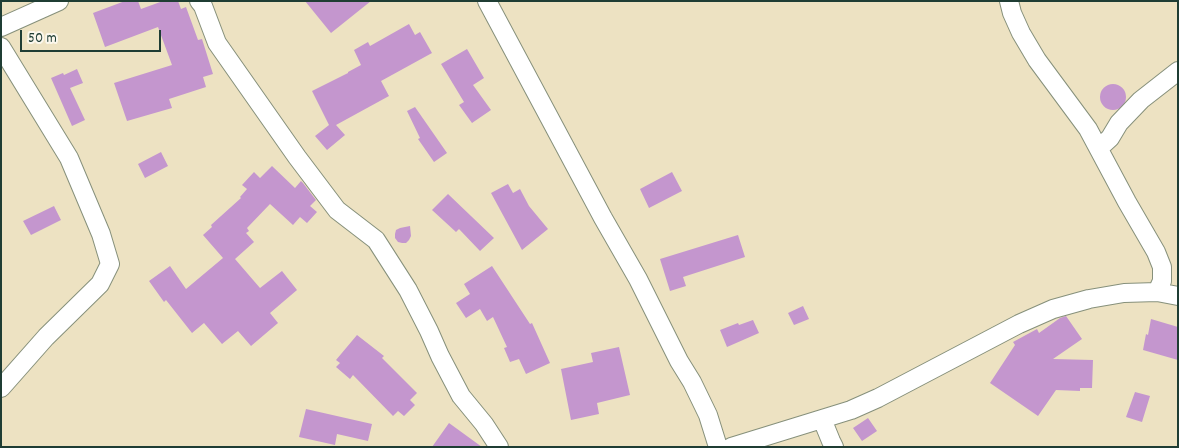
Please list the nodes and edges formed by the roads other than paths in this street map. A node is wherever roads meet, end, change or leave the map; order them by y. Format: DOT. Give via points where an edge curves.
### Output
graph roads {
  1 [pos="59,1"];
  2 [pos="199,1"];
  3 [pos="487,1"];
  4 [pos="1009,1"];
  5 [pos="1,27"];
  6 [pos="1,47"];
  7 [pos="1178,71"];
  8 [pos="1099,148"];
  9 [pos="1157,292"];
  10 [pos="1178,296"];
  11 [pos="1,388"];
  12 [pos="822,419"];
  13 [pos="499,447"];
  14 [pos="718,447"];
  15 [pos="731,447"];
  16 [pos="834,447"];
  1 -- 5 [label="street"];
  2 -- 13 [label="street" via="217,43 337,210 376,240 408,290 461,396"];
  3 -- 14 [label="street" via="692,382 708,414"];
  4 -- 8 [label="street" via="1021,33 1037,60"];
  6 -- 11 [label="street" via="69,158 110,264 100,284 46,337"];
  7 -- 8 [label="street" via="1141,100"];
  8 -- 9 [label="street" via="1156,252 1162,267 1162,281"];
  9 -- 10 [label="street"];
  9 -- 12 [label="street" via="1089,299 1053,310 1019,324 878,398"];
  12 -- 15 [label="street"];
  12 -- 16 [label="street"];
}
